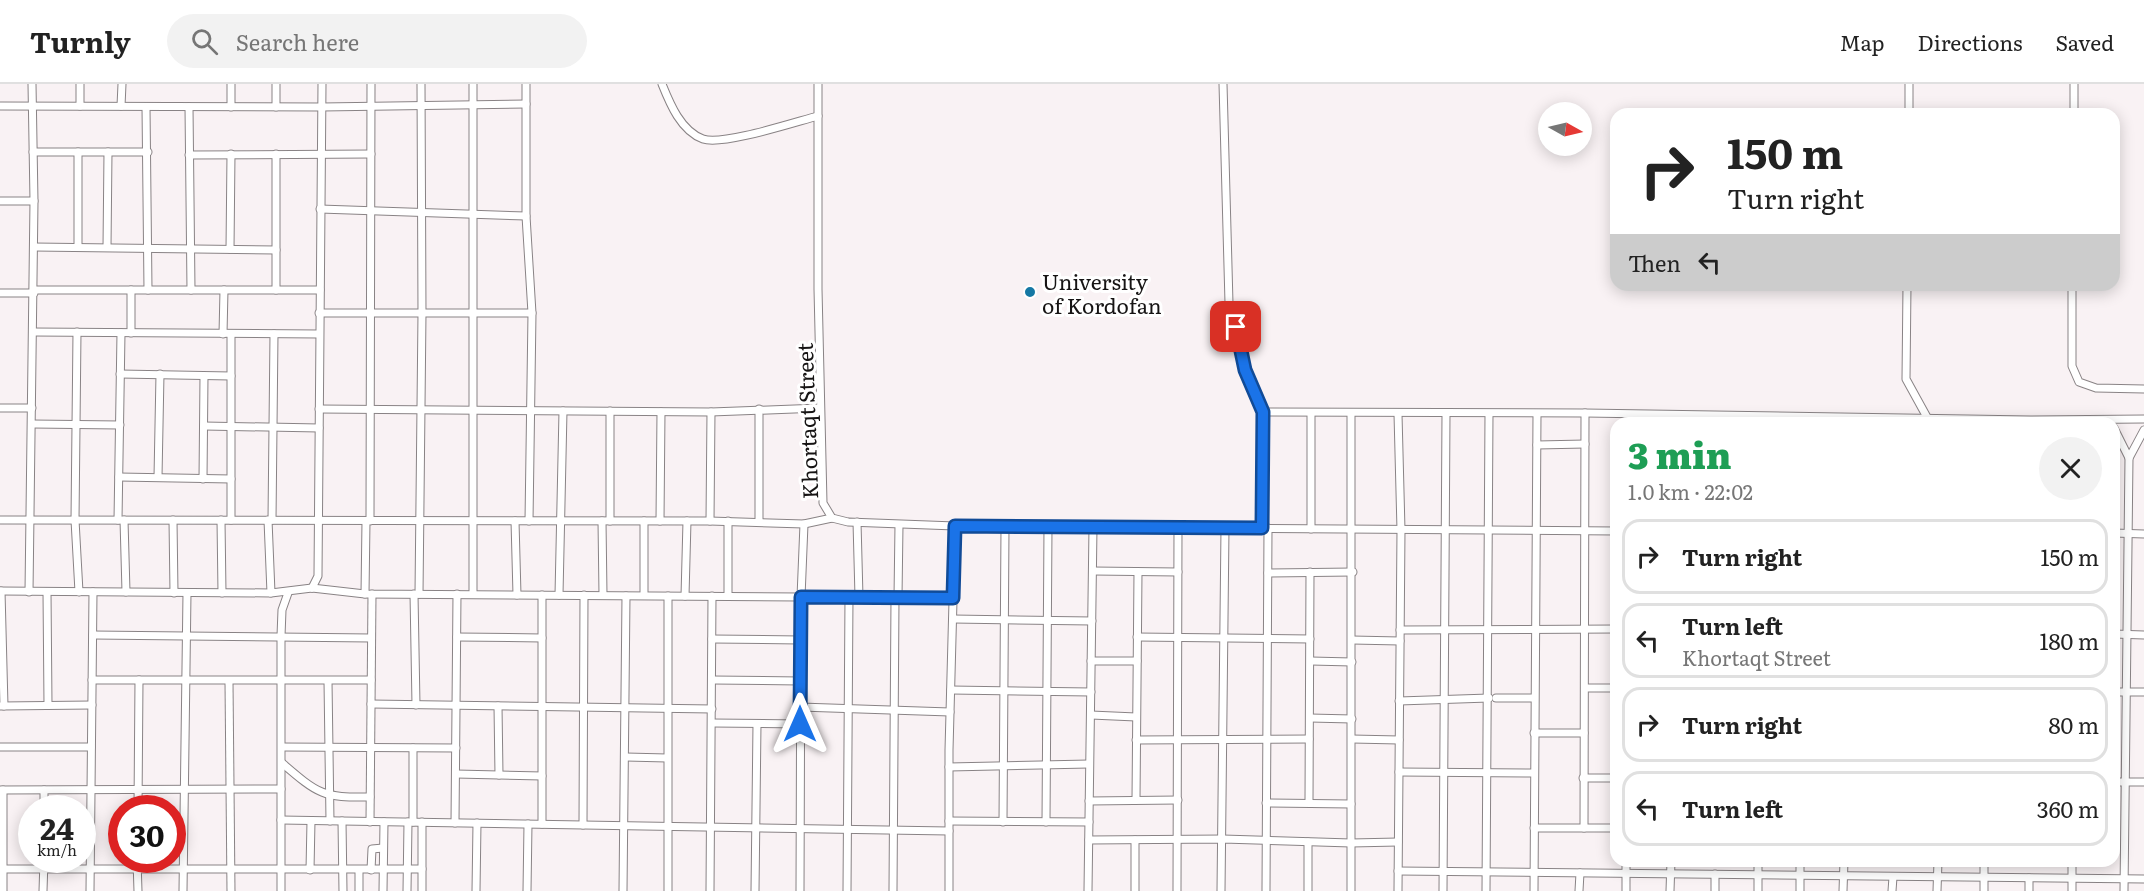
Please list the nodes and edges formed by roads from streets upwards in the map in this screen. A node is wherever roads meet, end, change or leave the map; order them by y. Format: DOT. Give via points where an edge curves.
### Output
graph roads {
  1 [pos="32,84"];
  2 [pos="80,84"];
  3 [pos="122,84"];
  4 [pos="231,84"];
  5 [pos="276,84"];
  6 [pos="322,84"];
  7 [pos="371,84"];
  8 [pos="421,84"];
  9 [pos="473,84"];
  10 [pos="526,84"];
  11 [pos="662,84"];
  12 [pos="818,84"];
  13 [pos="1223,84"];
  14 [pos="1910,84"];
  15 [pos="2074,84"];
  16 [pos="421,104"];
  17 [pos="472,104"];
  18 [pos="526,104"];
  19 [pos="0,105"];
  20 [pos="33,105"];
  21 [pos="80,106"];
  22 [pos="121,106"];
  23 [pos="231,106"];
  24 [pos="370,106"];
  25 [pos="146,107"];
  26 [pos="189,107"];
  27 [pos="276,107"];
  28 [pos="322,107"];
  29 [pos="1909,108"];
  30 [pos="2074,108"];
  31 [pos="818,116"];
  32 [pos="33,152"];
  33 [pos="78,152"];
  34 [pos="108,152"];
  35 [pos="148,152"];
  36 [pos="231,154"];
  37 [pos="276,154"];
  38 [pos="322,154"];
  39 [pos="370,154"];
  40 [pos="189,155"];
  41 [pos="0,201"];
  42 [pos="34,201"];
  43 [pos="320,208"];
  44 [pos="372,209"];
  45 [pos="471,212"];
  46 [pos="421,213"];
  47 [pos="526,216"];
  48 [pos="34,247"];
  49 [pos="78,247"];
  50 [pos="107,248"];
  51 [pos="148,248"];
  52 [pos="191,248"];
  53 [pos="230,249"];
  54 [pos="276,250"];
  55 [pos="131,290"];
  56 [pos="148,290"];
  57 [pos="191,290"];
  58 [pos="224,290"];
  59 [pos="276,290"];
  60 [pos="320,290"];
  61 [pos="1907,291"];
  62 [pos="2072,291"];
  63 [pos="34,292"];
  64 [pos="0,293"];
  65 [pos="319,313"];
  66 [pos="371,313"];
  67 [pos="422,313"];
  68 [pos="471,313"];
  69 [pos="532,313"];
  70 [pos="33,332"];
  71 [pos="77,332"];
  72 [pos="121,333"];
  73 [pos="131,333"];
  74 [pos="227,334"];
  75 [pos="274,334"];
  76 [pos="320,334"];
  77 [pos="120,374"];
  78 [pos="160,374"];
  79 [pos="204,376"];
  80 [pos="231,376"];
  81 [pos="2144,389"];
  82 [pos="0,408"];
  83 [pos="32,408"];
  84 [pos="819,408"];
  85 [pos="759,409"];
  86 [pos="319,410"];
  87 [pos="370,410"];
  88 [pos="421,410"];
  89 [pos="472,410"];
  90 [pos="531,411"];
  91 [pos="563,411"];
  92 [pos="610,411"];
  93 [pos="661,412"];
  94 [pos="711,412"];
  95 [pos="1263,412"];
  96 [pos="1311,413"];
  97 [pos="1351,413"];
  98 [pos="1585,413"];
  99 [pos="1398,414"];
  100 [pos="1446,414"];
  101 [pos="1489,414"];
  102 [pos="1537,414"];
  103 [pos="1629,414"];
  104 [pos="1655,417"];
  105 [pos="1927,417"];
  106 [pos="2144,419"];
  107 [pos="2120,420"];
  108 [pos="32,424"];
  109 [pos="76,424"];
  110 [pos="120,425"];
  111 [pos="231,425"];
  112 [pos="204,426"];
  113 [pos="274,427"];
  114 [pos="318,428"];
  115 [pos="2144,429"];
  116 [pos="2120,440"];
  117 [pos="1585,444"];
  118 [pos="1537,445"];
  119 [pos="2129,458"];
  120 [pos="119,477"];
  121 [pos="158,477"];
  122 [pos="203,478"];
  123 [pos="231,479"];
  124 [pos="832,518"];
  125 [pos="0,520"];
  126 [pos="31,520"];
  127 [pos="75,520"];
  128 [pos="121,520"];
  129 [pos="173,520"];
  130 [pos="220,520"];
  131 [pos="231,520"];
  132 [pos="270,520"];
  133 [pos="368,520"];
  134 [pos="473,520"];
  135 [pos="318,521"];
  136 [pos="419,521"];
  137 [pos="516,521"];
  138 [pos="529,521"];
  139 [pos="561,521"];
  140 [pos="602,521"];
  141 [pos="610,521"];
  142 [pos="644,521"];
  143 [pos="660,521"];
  144 [pos="687,521"];
  145 [pos="710,521"];
  146 [pos="728,521"];
  147 [pos="759,521"];
  148 [pos="857,522"];
  149 [pos="804,524"];
  150 [pos="899,525"];
  151 [pos="955,526"];
  152 [pos="1005,526"];
  153 [pos="1048,527"];
  154 [pos="1093,527"];
  155 [pos="1178,527"];
  156 [pos="1225,528"];
  157 [pos="1265,528"];
  158 [pos="1311,529"];
  159 [pos="1353,529"];
  160 [pos="1401,530"];
  161 [pos="1444,530"];
  162 [pos="1488,530"];
  163 [pos="1537,531"];
  164 [pos="1586,531"];
  165 [pos="1610,531"];
  166 [pos="2120,533"];
  167 [pos="2127,533"];
  168 [pos="2144,534"];
  169 [pos="1093,571"];
  170 [pos="1138,572"];
  171 [pos="1178,572"];
  172 [pos="1310,572"];
  173 [pos="1353,572"];
  174 [pos="1268,573"];
  175 [pos="312,588"];
  176 [pos="0,591"];
  177 [pos="29,592"];
  178 [pos="47,592"];
  179 [pos="79,592"];
  180 [pos="93,592"];
  181 [pos="126,592"];
  182 [pos="174,593"];
  183 [pos="187,593"];
  184 [pos="222,593"];
  185 [pos="271,593"];
  186 [pos="288,593"];
  187 [pos="369,594"];
  188 [pos="416,594"];
  189 [pos="457,594"];
  190 [pos="473,594"];
  191 [pos="517,595"];
  192 [pos="542,595"];
  193 [pos="560,595"];
  194 [pos="584,595"];
  195 [pos="603,595"];
  196 [pos="644,595"];
  197 [pos="626,596"];
  198 [pos="668,596"];
  199 [pos="685,596"];
  200 [pos="712,596"];
  201 [pos="728,596"];
  202 [pos="801,597"];
  203 [pos="849,597"];
  204 [pos="859,597"];
  205 [pos="897,597"];
  206 [pos="953,598"];
  207 [pos="952,619"];
  208 [pos="1003,620"];
  209 [pos="1047,621"];
  210 [pos="1092,621"];
  211 [pos="1584,628"];
  212 [pos="1610,628"];
  213 [pos="1486,629"];
  214 [pos="1536,629"];
  215 [pos="1400,630"];
  216 [pos="1444,630"];
  217 [pos="2120,634"];
  218 [pos="2126,634"];
  219 [pos="2144,634"];
  220 [pos="93,635"];
  221 [pos="281,636"];
  222 [pos="456,637"];
  223 [pos="1178,637"];
  224 [pos="186,638"];
  225 [pos="371,638"];
  226 [pos="542,638"];
  227 [pos="1137,638"];
  228 [pos="1224,638"];
  229 [pos="1268,638"];
  230 [pos="712,639"];
  231 [pos="1310,639"];
  232 [pos="800,640"];
  233 [pos="1352,640"];
  234 [pos="1400,641"];
  235 [pos="1091,661"];
  236 [pos="1137,661"];
  237 [pos="1311,661"];
  238 [pos="1352,662"];
  239 [pos="92,680"];
  240 [pos="139,680"];
  241 [pos="186,680"];
  242 [pos="371,680"];
  243 [pos="712,680"];
  244 [pos="328,681"];
  245 [pos="800,681"];
  246 [pos="229,682"];
  247 [pos="282,682"];
  248 [pos="1585,688"];
  249 [pos="1610,688"];
  250 [pos="951,690"];
  251 [pos="1002,691"];
  252 [pos="1090,692"];
  253 [pos="2120,692"];
  254 [pos="2126,692"];
  255 [pos="2144,692"];
  256 [pos="1046,693"];
  257 [pos="1490,698"];
  258 [pos="1534,698"];
  259 [pos="1444,700"];
  260 [pos="1400,701"];
  261 [pos="371,704"];
  262 [pos="48,705"];
  263 [pos="92,705"];
  264 [pos="416,705"];
  265 [pos="456,705"];
  266 [pos="2,706"];
  267 [pos="498,706"];
  268 [pos="542,707"];
  269 [pos="583,707"];
  270 [pos="800,707"];
  271 [pos="626,708"];
  272 [pos="668,708"];
  273 [pos="848,708"];
  274 [pos="712,709"];
  275 [pos="893,711"];
  276 [pos="950,712"];
  277 [pos="1091,715"];
  278 [pos="1136,717"];
  279 [pos="1310,718"];
  280 [pos="1352,719"];
  281 [pos="712,723"];
  282 [pos="757,724"];
  283 [pos="800,724"];
  284 [pos="1534,733"];
  285 [pos="1584,733"];
  286 [pos="1222,738"];
  287 [pos="1266,739"];
  288 [pos="1309,739"];
  289 [pos="1352,739"];
  290 [pos="1136,740"];
  291 [pos="1399,740"];
  292 [pos="1179,741"];
  293 [pos="0,747"];
  294 [pos="91,747"];
  295 [pos="282,747"];
  296 [pos="329,747"];
  297 [pos="371,748"];
  298 [pos="413,748"];
  299 [pos="456,748"];
  300 [pos="626,757"];
  301 [pos="667,758"];
  302 [pos="282,763"];
  303 [pos="1002,764"];
  304 [pos="1046,764"];
  305 [pos="1089,764"];
  306 [pos="949,767"];
  307 [pos="1399,772"];
  308 [pos="1445,773"];
  309 [pos="1487,773"];
  310 [pos="1533,773"];
  311 [pos="456,774"];
  312 [pos="499,774"];
  313 [pos="542,776"];
  314 [pos="1584,778"];
  315 [pos="1610,778"];
  316 [pos="2120,782"];
  317 [pos="2124,782"];
  318 [pos="2144,782"];
  319 [pos="231,788"];
  320 [pos="138,789"];
  321 [pos="183,789"];
  322 [pos="281,789"];
  323 [pos="1,790"];
  324 [pos="44,790"];
  325 [pos="91,791"];
  326 [pos="44,795"];
  327 [pos="91,795"];
  328 [pos="138,795"];
  329 [pos="183,795"];
  330 [pos="330,797"];
  331 [pos="370,797"];
  332 [pos="1136,800"];
  333 [pos="1178,800"];
  334 [pos="1089,801"];
  335 [pos="1266,803"];
  336 [pos="1309,804"];
  337 [pos="1351,804"];
  338 [pos="281,820"];
  339 [pos="311,821"];
  340 [pos="330,821"];
  341 [pos="342,821"];
  342 [pos="949,821"];
  343 [pos="370,822"];
  344 [pos="384,822"];
  345 [pos="410,822"];
  346 [pos="422,822"];
  347 [pos="1003,822"];
  348 [pos="1046,822"];
  349 [pos="1089,822"];
  350 [pos="455,823"];
  351 [pos="477,823"];
  352 [pos="528,824"];
  353 [pos="542,824"];
  354 [pos="583,825"];
  355 [pos="624,826"];
  356 [pos="667,826"];
  357 [pos="711,827"];
  358 [pos="756,828"];
  359 [pos="1534,828"];
  360 [pos="1584,828"];
  361 [pos="1610,828"];
  362 [pos="801,829"];
  363 [pos="847,829"];
  364 [pos="893,830"];
  365 [pos="949,831"];
  366 [pos="1178,839"];
  367 [pos="1222,839"];
  368 [pos="1089,840"];
  369 [pos="1135,840"];
  370 [pos="1266,841"];
  371 [pos="1308,842"];
  372 [pos="1398,842"];
  373 [pos="1351,843"];
  374 [pos="383,848"];
  375 [pos="1626,867"];
  376 [pos="1671,867"];
  377 [pos="1758,867"];
  378 [pos="1800,867"];
  379 [pos="1844,867"];
  380 [pos="1938,867"];
  381 [pos="1984,867"];
  382 [pos="2072,867"];
  383 [pos="2,869"];
  384 [pos="18,869"];
  385 [pos="382,869"];
  386 [pos="422,869"];
  387 [pos="186,870"];
  388 [pos="231,870"];
  389 [pos="281,870"];
  390 [pos="310,870"];
  391 [pos="343,870"];
  392 [pos="359,870"];
  393 [pos="371,870"];
  394 [pos="406,870"];
  395 [pos="1398,871"];
  396 [pos="1443,871"];
  397 [pos="1486,871"];
  398 [pos="1534,872"];
  399 [pos="44,873"];
  400 [pos="90,873"];
  401 [pos="137,873"];
  402 [pos="183,873"];
  403 [pos="1580,873"];
  404 [pos="1626,874"];
  405 [pos="1715,874"];
  406 [pos="1758,874"];
  407 [pos="1800,874"];
  408 [pos="1671,875"];
  409 [pos="1843,875"];
  410 [pos="1938,876"];
  411 [pos="1984,876"];
  412 [pos="1893,877"];
  413 [pos="2029,878"];
  414 [pos="2072,878"];
  415 [pos="2144,879"];
  416 [pos="2124,880"];
  417 [pos="343,890"];
  418 [pos="359,890"];
  419 [pos="3,891"];
  420 [pos="43,891"];
  421 [pos="90,891"];
  422 [pos="138,891"];
  423 [pos="183,891"];
  424 [pos="231,891"];
  425 [pos="281,891"];
  426 [pos="383,891"];
  427 [pos="407,891"];
  428 [pos="422,891"];
  429 [pos="476,891"];
  430 [pos="527,891"];
  431 [pos="623,891"];
  432 [pos="668,891"];
  433 [pos="710,891"];
  434 [pos="755,891"];
  435 [pos="800,891"];
  436 [pos="847,891"];
  437 [pos="893,891"];
  438 [pos="949,891"];
  439 [pos="1088,891"];
  440 [pos="1135,891"];
  441 [pos="1177,891"];
  442 [pos="1221,891"];
  443 [pos="1266,891"];
  444 [pos="1308,891"];
  445 [pos="1351,891"];
  446 [pos="1398,891"];
  447 [pos="1443,891"];
  448 [pos="1486,891"];
  449 [pos="1534,891"];
  450 [pos="1579,891"];
  451 [pos="1626,891"];
  452 [pos="1670,891"];
  453 [pos="1715,891"];
  454 [pos="1758,891"];
  455 [pos="1800,891"];
  456 [pos="1843,891"];
  457 [pos="1892,891"];
  458 [pos="1937,891"];
  459 [pos="1984,891"];
  460 [pos="2029,891"];
  461 [pos="2072,891"];
  462 [pos="2124,891"];
  1 -- 20 [label="street"];
  2 -- 21 [label="street"];
  3 -- 22 [label="street"];
  4 -- 23 [label="street"];
  5 -- 27 [label="street"];
  6 -- 28 [label="street"];
  7 -- 24 [label="street"];
  8 -- 16 [label="street"];
  9 -- 17 [label="street"];
  10 -- 18 [label="street"];
  11 -- 31 [label="street" via="681,122 705,140 722,140"];
  12 -- 31 [label="street, Khortaqt Street"];
  13 -- 95 [label="street" via="1229,303 1245,370"];
  14 -- 29 [label="street"];
  15 -- 30 [label="street"];
  16 -- 17 [label="street"];
  16 -- 24 [label="street"];
  16 -- 46 [label="street"];
  17 -- 18 [label="street"];
  17 -- 45 [label="street"];
  18 -- 47 [label="street"];
  19 -- 20 [label="street"];
  20 -- 21 [label="street"];
  20 -- 32 [label="street"];
  21 -- 22 [label="street"];
  22 -- 25 [label="street"];
  23 -- 26 [label="street"];
  23 -- 27 [label="street"];
  24 -- 28 [label="street"];
  24 -- 39 [label="street"];
  25 -- 26 [label="street"];
  25 -- 35 [label="street"];
  26 -- 40 [label="street"];
  27 -- 28 [label="street"];
  28 -- 38 [label="street"];
  31 -- 84 [label="street, Khortaqt Street"];
  32 -- 33 [label="street"];
  32 -- 42 [label="street"];
  33 -- 34 [label="street"];
  33 -- 49 [label="street"];
  34 -- 35 [label="street"];
  34 -- 50 [label="street"];
  35 -- 51 [label="street"];
  36 -- 37 [label="street"];
  36 -- 40 [label="street"];
  36 -- 53 [label="street"];
  37 -- 38 [label="street"];
  37 -- 54 [label="street"];
  38 -- 39 [label="street"];
  38 -- 43 [label="street"];
  39 -- 44 [label="street"];
  40 -- 52 [label="street"];
  41 -- 42 [label="street"];
  42 -- 48 [label="street"];
  43 -- 44 [label="street"];
  43 -- 60 [label="street"];
  44 -- 46 [label="street"];
  44 -- 66 [label="street"];
  45 -- 46 [label="street"];
  45 -- 47 [label="street"];
  45 -- 68 [label="street"];
  46 -- 67 [label="street"];
  47 -- 69 [label="street"];
  48 -- 49 [label="street"];
  48 -- 63 [label="street"];
  49 -- 50 [label="street"];
  50 -- 51 [label="street"];
  51 -- 52 [label="street"];
  51 -- 56 [label="street"];
  52 -- 53 [label="street"];
  52 -- 57 [label="street"];
  53 -- 54 [label="street"];
  54 -- 59 [label="street"];
  55 -- 56 [label="street"];
  55 -- 63 [label="street"];
  55 -- 73 [label="street"];
  56 -- 57 [label="street"];
  57 -- 58 [label="street"];
  58 -- 59 [label="street"];
  58 -- 74 [label="street"];
  59 -- 60 [label="street"];
  60 -- 65 [label="street"];
  61 -- 105 [label="street" via="1906,379"];
  62 -- 81 [label="street" via="2072,366 2079,382 2096,388"];
  63 -- 64 [label="street"];
  63 -- 70 [label="street"];
  65 -- 66 [label="street"];
  65 -- 76 [label="street"];
  66 -- 67 [label="street"];
  66 -- 87 [label="street"];
  67 -- 68 [label="street"];
  67 -- 88 [label="street"];
  68 -- 69 [label="street"];
  68 -- 89 [label="street"];
  69 -- 90 [label="street"];
  70 -- 71 [label="street"];
  70 -- 83 [label="street"];
  71 -- 72 [label="street"];
  71 -- 109 [label="street"];
  72 -- 73 [label="street"];
  72 -- 77 [label="street"];
  73 -- 74 [label="street"];
  74 -- 75 [label="street"];
  74 -- 80 [label="street"];
  75 -- 76 [label="street"];
  75 -- 113 [label="street"];
  76 -- 86 [label="street"];
  77 -- 78 [label="street"];
  77 -- 110 [label="street"];
  78 -- 79 [label="street"];
  78 -- 121 [label="street"];
  79 -- 80 [label="street"];
  79 -- 112 [label="street"];
  80 -- 111 [label="street"];
  82 -- 83 [label="street"];
  83 -- 108 [label="street"];
  84 -- 85 [label="street"];
  84 -- 124 [label="street, Khortaqt Street" via="823,503"];
  85 -- 94 [label="street"];
  85 -- 147 [label="street"];
  86 -- 87 [label="street"];
  86 -- 114 [label="street"];
  87 -- 88 [label="street"];
  87 -- 133 [label="street"];
  88 -- 89 [label="street"];
  88 -- 136 [label="street"];
  89 -- 90 [label="street"];
  89 -- 134 [label="street"];
  90 -- 91 [label="street"];
  90 -- 138 [label="street"];
  91 -- 92 [label="street"];
  91 -- 139 [label="street"];
  92 -- 93 [label="street"];
  92 -- 141 [label="street"];
  93 -- 94 [label="street"];
  93 -- 143 [label="street"];
  94 -- 145 [label="street"];
  95 -- 96 [label="street"];
  95 -- 157 [label="street"];
  96 -- 97 [label="street"];
  96 -- 158 [label="street"];
  97 -- 99 [label="street"];
  97 -- 159 [label="street"];
  98 -- 102 [label="street"];
  98 -- 103 [label="street"];
  98 -- 117 [label="street"];
  99 -- 100 [label="street"];
  99 -- 160 [label="street"];
  100 -- 101 [label="street"];
  100 -- 161 [label="street"];
  101 -- 102 [label="street"];
  101 -- 162 [label="street"];
  102 -- 118 [label="street"];
  103 -- 104 [label="street"];
  106 -- 107 [label="street"];
  108 -- 109 [label="street"];
  108 -- 126 [label="street"];
  109 -- 110 [label="street"];
  109 -- 127 [label="street"];
  110 -- 120 [label="street"];
  111 -- 112 [label="street"];
  111 -- 113 [label="street"];
  111 -- 123 [label="street"];
  112 -- 122 [label="street"];
  113 -- 114 [label="street"];
  113 -- 132 [label="street"];
  114 -- 135 [label="street"];
  115 -- 119 [label="street"];
  116 -- 119 [label="street"];
  117 -- 118 [label="street"];
  117 -- 164 [label="street"];
  118 -- 163 [label="street"];
  119 -- 167 [label="street"];
  120 -- 121 [label="street"];
  120 -- 128 [label="street"];
  121 -- 122 [label="street"];
  122 -- 123 [label="street"];
  123 -- 131 [label="street"];
  124 -- 148 [label="street, Khortaqt Street"];
  124 -- 149 [label="street"];
  125 -- 126 [label="street"];
  126 -- 127 [label="street"];
  126 -- 177 [label="street"];
  127 -- 128 [label="street"];
  127 -- 179 [label="street"];
  128 -- 129 [label="street"];
  128 -- 181 [label="street"];
  129 -- 130 [label="street"];
  129 -- 182 [label="street"];
  130 -- 131 [label="street"];
  130 -- 184 [label="street"];
  131 -- 132 [label="street"];
  132 -- 135 [label="street"];
  132 -- 185 [label="street"];
  133 -- 135 [label="street"];
  133 -- 136 [label="street"];
  133 -- 187 [label="street"];
  134 -- 136 [label="street"];
  134 -- 137 [label="street"];
  134 -- 190 [label="street"];
  135 -- 175 [label="street" via="318,576"];
  136 -- 188 [label="street"];
  137 -- 138 [label="street"];
  137 -- 191 [label="street"];
  138 -- 139 [label="street"];
  139 -- 140 [label="street"];
  139 -- 193 [label="street"];
  140 -- 141 [label="street"];
  140 -- 195 [label="street"];
  141 -- 142 [label="street"];
  142 -- 143 [label="street"];
  142 -- 196 [label="street"];
  143 -- 144 [label="street"];
  144 -- 145 [label="street"];
  144 -- 199 [label="street"];
  145 -- 146 [label="street"];
  146 -- 147 [label="street"];
  146 -- 201 [label="street"];
  147 -- 149 [label="street"];
  148 -- 150 [label="street, Khortaqt Street"];
  148 -- 204 [label="street"];
  149 -- 202 [label="street"];
  150 -- 151 [label="street, Khortaqt Street"];
  150 -- 205 [label="street"];
  151 -- 152 [label="street, Khortaqt Street"];
  151 -- 206 [label="street"];
  152 -- 153 [label="street, Khortaqt Street"];
  152 -- 208 [label="street"];
  153 -- 154 [label="street, Khortaqt Street"];
  153 -- 209 [label="street"];
  154 -- 155 [label="street, Khortaqt Street"];
  154 -- 169 [label="street"];
  155 -- 156 [label="street, Khortaqt Street"];
  155 -- 171 [label="street"];
  156 -- 157 [label="street, Khortaqt Street"];
  156 -- 228 [label="street"];
  157 -- 158 [label="street, Khortaqt Street"];
  157 -- 174 [label="street"];
  158 -- 159 [label="street, Khortaqt Street"];
  159 -- 160 [label="street, Khortaqt Street"];
  159 -- 173 [label="street"];
  160 -- 161 [label="street, Khortaqt Street"];
  160 -- 215 [label="street"];
  161 -- 162 [label="street, Khortaqt Street"];
  161 -- 216 [label="street"];
  162 -- 163 [label="street, Khortaqt Street"];
  162 -- 213 [label="street"];
  163 -- 164 [label="street, Khortaqt Street"];
  163 -- 214 [label="street"];
  164 -- 165 [label="street, Khortaqt Street"];
  164 -- 211 [label="street"];
  166 -- 167 [label="street"];
  167 -- 168 [label="street"];
  167 -- 218 [label="street"];
  169 -- 170 [label="street"];
  169 -- 210 [label="street"];
  170 -- 171 [label="street"];
  170 -- 227 [label="street"];
  171 -- 223 [label="street"];
  172 -- 173 [label="street"];
  172 -- 174 [label="street"];
  172 -- 231 [label="street"];
  173 -- 233 [label="street"];
  174 -- 229 [label="street"];
  175 -- 186 [label="street"];
  175 -- 187 [label="street"];
  176 -- 177 [label="street"];
  176 -- 266 [label="street"];
  177 -- 178 [label="street"];
  178 -- 179 [label="street"];
  178 -- 262 [label="street"];
  179 -- 180 [label="street"];
  180 -- 181 [label="street"];
  180 -- 220 [label="street"];
  181 -- 182 [label="street"];
  182 -- 183 [label="street"];
  183 -- 184 [label="street"];
  183 -- 224 [label="street"];
  184 -- 185 [label="street"];
  185 -- 186 [label="street"];
  186 -- 221 [label="street" via="282,610"];
  187 -- 188 [label="street"];
  187 -- 225 [label="street"];
  188 -- 189 [label="street"];
  188 -- 264 [label="street"];
  189 -- 190 [label="street"];
  189 -- 222 [label="street"];
  190 -- 191 [label="street"];
  191 -- 192 [label="street"];
  192 -- 193 [label="street"];
  192 -- 226 [label="street"];
  193 -- 194 [label="street"];
  194 -- 195 [label="street"];
  194 -- 269 [label="street"];
  195 -- 197 [label="street"];
  196 -- 197 [label="street"];
  196 -- 198 [label="street"];
  197 -- 271 [label="street"];
  198 -- 199 [label="street"];
  198 -- 272 [label="street"];
  199 -- 200 [label="street"];
  200 -- 201 [label="street"];
  200 -- 230 [label="street"];
  201 -- 202 [label="street"];
  202 -- 203 [label="street"];
  202 -- 232 [label="street"];
  203 -- 204 [label="street"];
  203 -- 273 [label="street"];
  204 -- 205 [label="street"];
  205 -- 206 [label="street"];
  205 -- 275 [label="street"];
  206 -- 207 [label="street"];
  207 -- 208 [label="street"];
  207 -- 250 [label="street"];
  208 -- 209 [label="street"];
  208 -- 251 [label="street"];
  209 -- 210 [label="street"];
  209 -- 256 [label="street"];
  210 -- 235 [label="street"];
  211 -- 212 [label="street"];
  211 -- 214 [label="street"];
  211 -- 248 [label="street"];
  213 -- 214 [label="street"];
  213 -- 216 [label="street"];
  213 -- 257 [label="street"];
  214 -- 258 [label="street"];
  215 -- 216 [label="street"];
  215 -- 234 [label="street"];
  216 -- 259 [label="street"];
  217 -- 218 [label="street"];
  218 -- 219 [label="street"];
  218 -- 254 [label="street"];
  220 -- 224 [label="street"];
  220 -- 239 [label="street"];
  221 -- 224 [label="street"];
  221 -- 225 [label="street"];
  221 -- 247 [label="street"];
  222 -- 226 [label="street"];
  222 -- 265 [label="street"];
  223 -- 227 [label="street"];
  223 -- 228 [label="street"];
  223 -- 292 [label="street"];
  224 -- 241 [label="street"];
  225 -- 242 [label="street"];
  226 -- 268 [label="street"];
  227 -- 236 [label="street"];
  228 -- 229 [label="street"];
  228 -- 286 [label="street"];
  229 -- 231 [label="street"];
  229 -- 287 [label="street"];
  230 -- 232 [label="street"];
  230 -- 243 [label="street"];
  231 -- 237 [label="street"];
  232 -- 245 [label="street"];
  233 -- 234 [label="street"];
  233 -- 238 [label="street"];
  234 -- 260 [label="street"];
  235 -- 236 [label="street"];
  235 -- 252 [label="street"];
  236 -- 278 [label="street"];
  237 -- 238 [label="street"];
  237 -- 279 [label="street"];
  238 -- 280 [label="street"];
  239 -- 240 [label="street"];
  239 -- 263 [label="street"];
  240 -- 241 [label="street"];
  240 -- 320 [label="street"];
  241 -- 246 [label="street"];
  241 -- 321 [label="street"];
  242 -- 244 [label="street"];
  242 -- 261 [label="street"];
  243 -- 245 [label="street"];
  243 -- 274 [label="street"];
  244 -- 247 [label="street"];
  244 -- 296 [label="street"];
  245 -- 270 [label="street"];
  246 -- 247 [label="street"];
  246 -- 319 [label="street"];
  247 -- 295 [label="street"];
  248 -- 249 [label="street"];
  248 -- 285 [label="street"];
  250 -- 251 [label="street"];
  250 -- 276 [label="street"];
  251 -- 256 [label="street"];
  251 -- 303 [label="street"];
  252 -- 256 [label="street"];
  252 -- 277 [label="street"];
  253 -- 254 [label="street"];
  254 -- 255 [label="street"];
  254 -- 317 [label="street"];
  256 -- 304 [label="street"];
  257 -- 258 [label="street"];
  257 -- 259 [label="street"];
  257 -- 309 [label="street"];
  258 -- 284 [label="street"];
  259 -- 260 [label="street"];
  259 -- 308 [label="street"];
  260 -- 291 [label="street"];
  261 -- 264 [label="street"];
  261 -- 297 [label="street"];
  262 -- 263 [label="street"];
  262 -- 266 [label="street"];
  263 -- 294 [label="street"];
  264 -- 265 [label="street"];
  265 -- 267 [label="street"];
  265 -- 299 [label="street"];
  267 -- 268 [label="street"];
  267 -- 312 [label="street"];
  268 -- 269 [label="street"];
  268 -- 313 [label="street"];
  269 -- 271 [label="street"];
  269 -- 354 [label="street"];
  270 -- 273 [label="street"];
  270 -- 283 [label="street"];
  271 -- 272 [label="street"];
  271 -- 300 [label="street"];
  272 -- 274 [label="street"];
  272 -- 301 [label="street"];
  273 -- 275 [label="street"];
  273 -- 363 [label="street"];
  274 -- 281 [label="street"];
  275 -- 276 [label="street"];
  275 -- 364 [label="street"];
  276 -- 306 [label="street"];
  277 -- 278 [label="street"];
  277 -- 305 [label="street"];
  278 -- 290 [label="street"];
  279 -- 280 [label="street"];
  279 -- 288 [label="street"];
  280 -- 289 [label="street"];
  281 -- 282 [label="street"];
  281 -- 357 [label="street"];
  282 -- 283 [label="street"];
  282 -- 358 [label="street"];
  283 -- 362 [label="street"];
  284 -- 285 [label="street"];
  284 -- 310 [label="street"];
  285 -- 314 [label="street"];
  286 -- 287 [label="street"];
  286 -- 292 [label="street"];
  286 -- 367 [label="street"];
  287 -- 288 [label="street"];
  287 -- 335 [label="street"];
  288 -- 336 [label="street"];
  289 -- 291 [label="street"];
  289 -- 337 [label="street"];
  290 -- 292 [label="street"];
  290 -- 332 [label="street"];
  291 -- 307 [label="street"];
  292 -- 333 [label="street"];
  293 -- 294 [label="street"];
  294 -- 325 [label="street"];
  295 -- 296 [label="street"];
  295 -- 302 [label="street"];
  296 -- 297 [label="street"];
  296 -- 330 [label="street"];
  297 -- 298 [label="street"];
  297 -- 331 [label="street"];
  298 -- 299 [label="street"];
  298 -- 345 [label="street"];
  299 -- 311 [label="street"];
  300 -- 301 [label="street"];
  300 -- 355 [label="street"];
  301 -- 356 [label="street"];
  302 -- 322 [label="street"];
  302 -- 330 [label="street"];
  303 -- 304 [label="street"];
  303 -- 306 [label="street"];
  303 -- 347 [label="street"];
  304 -- 305 [label="street"];
  304 -- 348 [label="street"];
  305 -- 334 [label="street"];
  306 -- 342 [label="street"];
  307 -- 308 [label="street"];
  307 -- 372 [label="street"];
  308 -- 309 [label="street"];
  308 -- 396 [label="street"];
  309 -- 310 [label="street"];
  309 -- 397 [label="street"];
  310 -- 359 [label="street"];
  311 -- 312 [label="street"];
  311 -- 350 [label="street"];
  312 -- 313 [label="street"];
  313 -- 353 [label="street"];
  314 -- 315 [label="street"];
  314 -- 360 [label="street"];
  316 -- 317 [label="street"];
  317 -- 318 [label="street"];
  317 -- 416 [label="street"];
  319 -- 321 [label="street"];
  319 -- 322 [label="street"];
  319 -- 388 [label="street"];
  320 -- 321 [label="street"];
  320 -- 325 [label="street"];
  320 -- 328 [label="street"];
  321 -- 329 [label="street"];
  322 -- 338 [label="street"];
  323 -- 324 [label="street"];
  323 -- 383 [label="street"];
  324 -- 325 [label="street"];
  324 -- 326 [label="street"];
  325 -- 327 [label="street"];
  330 -- 331 [label="street"];
  330 -- 340 [label="street"];
  331 -- 343 [label="street"];
  332 -- 333 [label="street"];
  332 -- 334 [label="street"];
  333 -- 366 [label="street"];
  334 -- 349 [label="street"];
  335 -- 336 [label="street"];
  335 -- 370 [label="street"];
  336 -- 337 [label="street"];
  337 -- 373 [label="street"];
  338 -- 339 [label="street"];
  338 -- 389 [label="street"];
  339 -- 340 [label="street"];
  339 -- 390 [label="street"];
  340 -- 341 [label="street"];
  341 -- 343 [label="street"];
  341 -- 391 [label="street"];
  342 -- 347 [label="street"];
  342 -- 365 [label="street"];
  343 -- 344 [label="street"];
  344 -- 345 [label="street"];
  344 -- 374 [label="street"];
  345 -- 346 [label="street"];
  345 -- 394 [label="street"];
  346 -- 350 [label="street"];
  346 -- 386 [label="street"];
  347 -- 348 [label="street"];
  348 -- 349 [label="street"];
  349 -- 368 [label="street"];
  350 -- 351 [label="street"];
  351 -- 352 [label="street"];
  351 -- 429 [label="street"];
  352 -- 353 [label="street"];
  352 -- 430 [label="street"];
  353 -- 354 [label="street"];
  354 -- 355 [label="street"];
  355 -- 356 [label="street"];
  355 -- 431 [label="street"];
  356 -- 357 [label="street"];
  356 -- 432 [label="street"];
  357 -- 358 [label="street"];
  357 -- 433 [label="street"];
  358 -- 362 [label="street"];
  358 -- 434 [label="street"];
  359 -- 360 [label="street"];
  359 -- 398 [label="street"];
  360 -- 361 [label="street"];
  362 -- 363 [label="street"];
  362 -- 435 [label="street"];
  363 -- 364 [label="street"];
  363 -- 436 [label="street"];
  364 -- 365 [label="street"];
  364 -- 437 [label="street"];
  365 -- 438 [label="street"];
  366 -- 367 [label="street"];
  366 -- 369 [label="street"];
  366 -- 441 [label="street"];
  367 -- 370 [label="street"];
  367 -- 442 [label="street"];
  368 -- 369 [label="street"];
  368 -- 439 [label="street"];
  369 -- 440 [label="street"];
  370 -- 371 [label="street"];
  370 -- 443 [label="street"];
  371 -- 373 [label="street"];
  371 -- 444 [label="street"];
  372 -- 373 [label="street"];
  372 -- 395 [label="street"];
  373 -- 445 [label="street"];
  374 -- 385 [label="street"];
  374 -- 393 [label="street" via="372,849"];
  375 -- 404 [label="street"];
  376 -- 408 [label="street"];
  377 -- 406 [label="street"];
  378 -- 407 [label="street"];
  379 -- 409 [label="street"];
  380 -- 410 [label="street"];
  381 -- 411 [label="street"];
  382 -- 414 [label="street"];
  383 -- 384 [label="street"];
  383 -- 419 [label="street"];
  385 -- 393 [label="street"];
  385 -- 394 [label="street"];
  385 -- 426 [label="street"];
  386 -- 394 [label="street"];
  386 -- 428 [label="street"];
  387 -- 388 [label="street"];
  388 -- 389 [label="street"];
  388 -- 424 [label="street"];
  389 -- 390 [label="street"];
  389 -- 425 [label="street"];
  390 -- 391 [label="street"];
  391 -- 392 [label="street"];
  391 -- 417 [label="street"];
  392 -- 393 [label="street"];
  392 -- 418 [label="street"];
  394 -- 427 [label="street"];
  395 -- 396 [label="street"];
  395 -- 446 [label="street"];
  396 -- 397 [label="street"];
  396 -- 447 [label="street"];
  397 -- 398 [label="street"];
  397 -- 448 [label="street"];
  398 -- 403 [label="street"];
  398 -- 449 [label="street"];
  399 -- 420 [label="street"];
  400 -- 421 [label="street"];
  401 -- 422 [label="street"];
  402 -- 423 [label="street"];
  403 -- 404 [label="street"];
  403 -- 450 [label="street"];
  404 -- 408 [label="street"];
  404 -- 451 [label="street"];
  405 -- 406 [label="street"];
  405 -- 408 [label="street"];
  405 -- 453 [label="street"];
  406 -- 407 [label="street"];
  406 -- 454 [label="street"];
  407 -- 409 [label="street"];
  407 -- 455 [label="street"];
  408 -- 452 [label="street"];
  409 -- 412 [label="street"];
  409 -- 456 [label="street"];
  410 -- 411 [label="street"];
  410 -- 412 [label="street"];
  410 -- 458 [label="street"];
  411 -- 413 [label="street"];
  411 -- 459 [label="street"];
  412 -- 457 [label="street"];
  413 -- 414 [label="street"];
  413 -- 460 [label="street"];
  414 -- 416 [label="street"];
  414 -- 461 [label="street"];
  415 -- 416 [label="street"];
  416 -- 462 [label="street"];
  417 -- 418 [label="street"];
}
